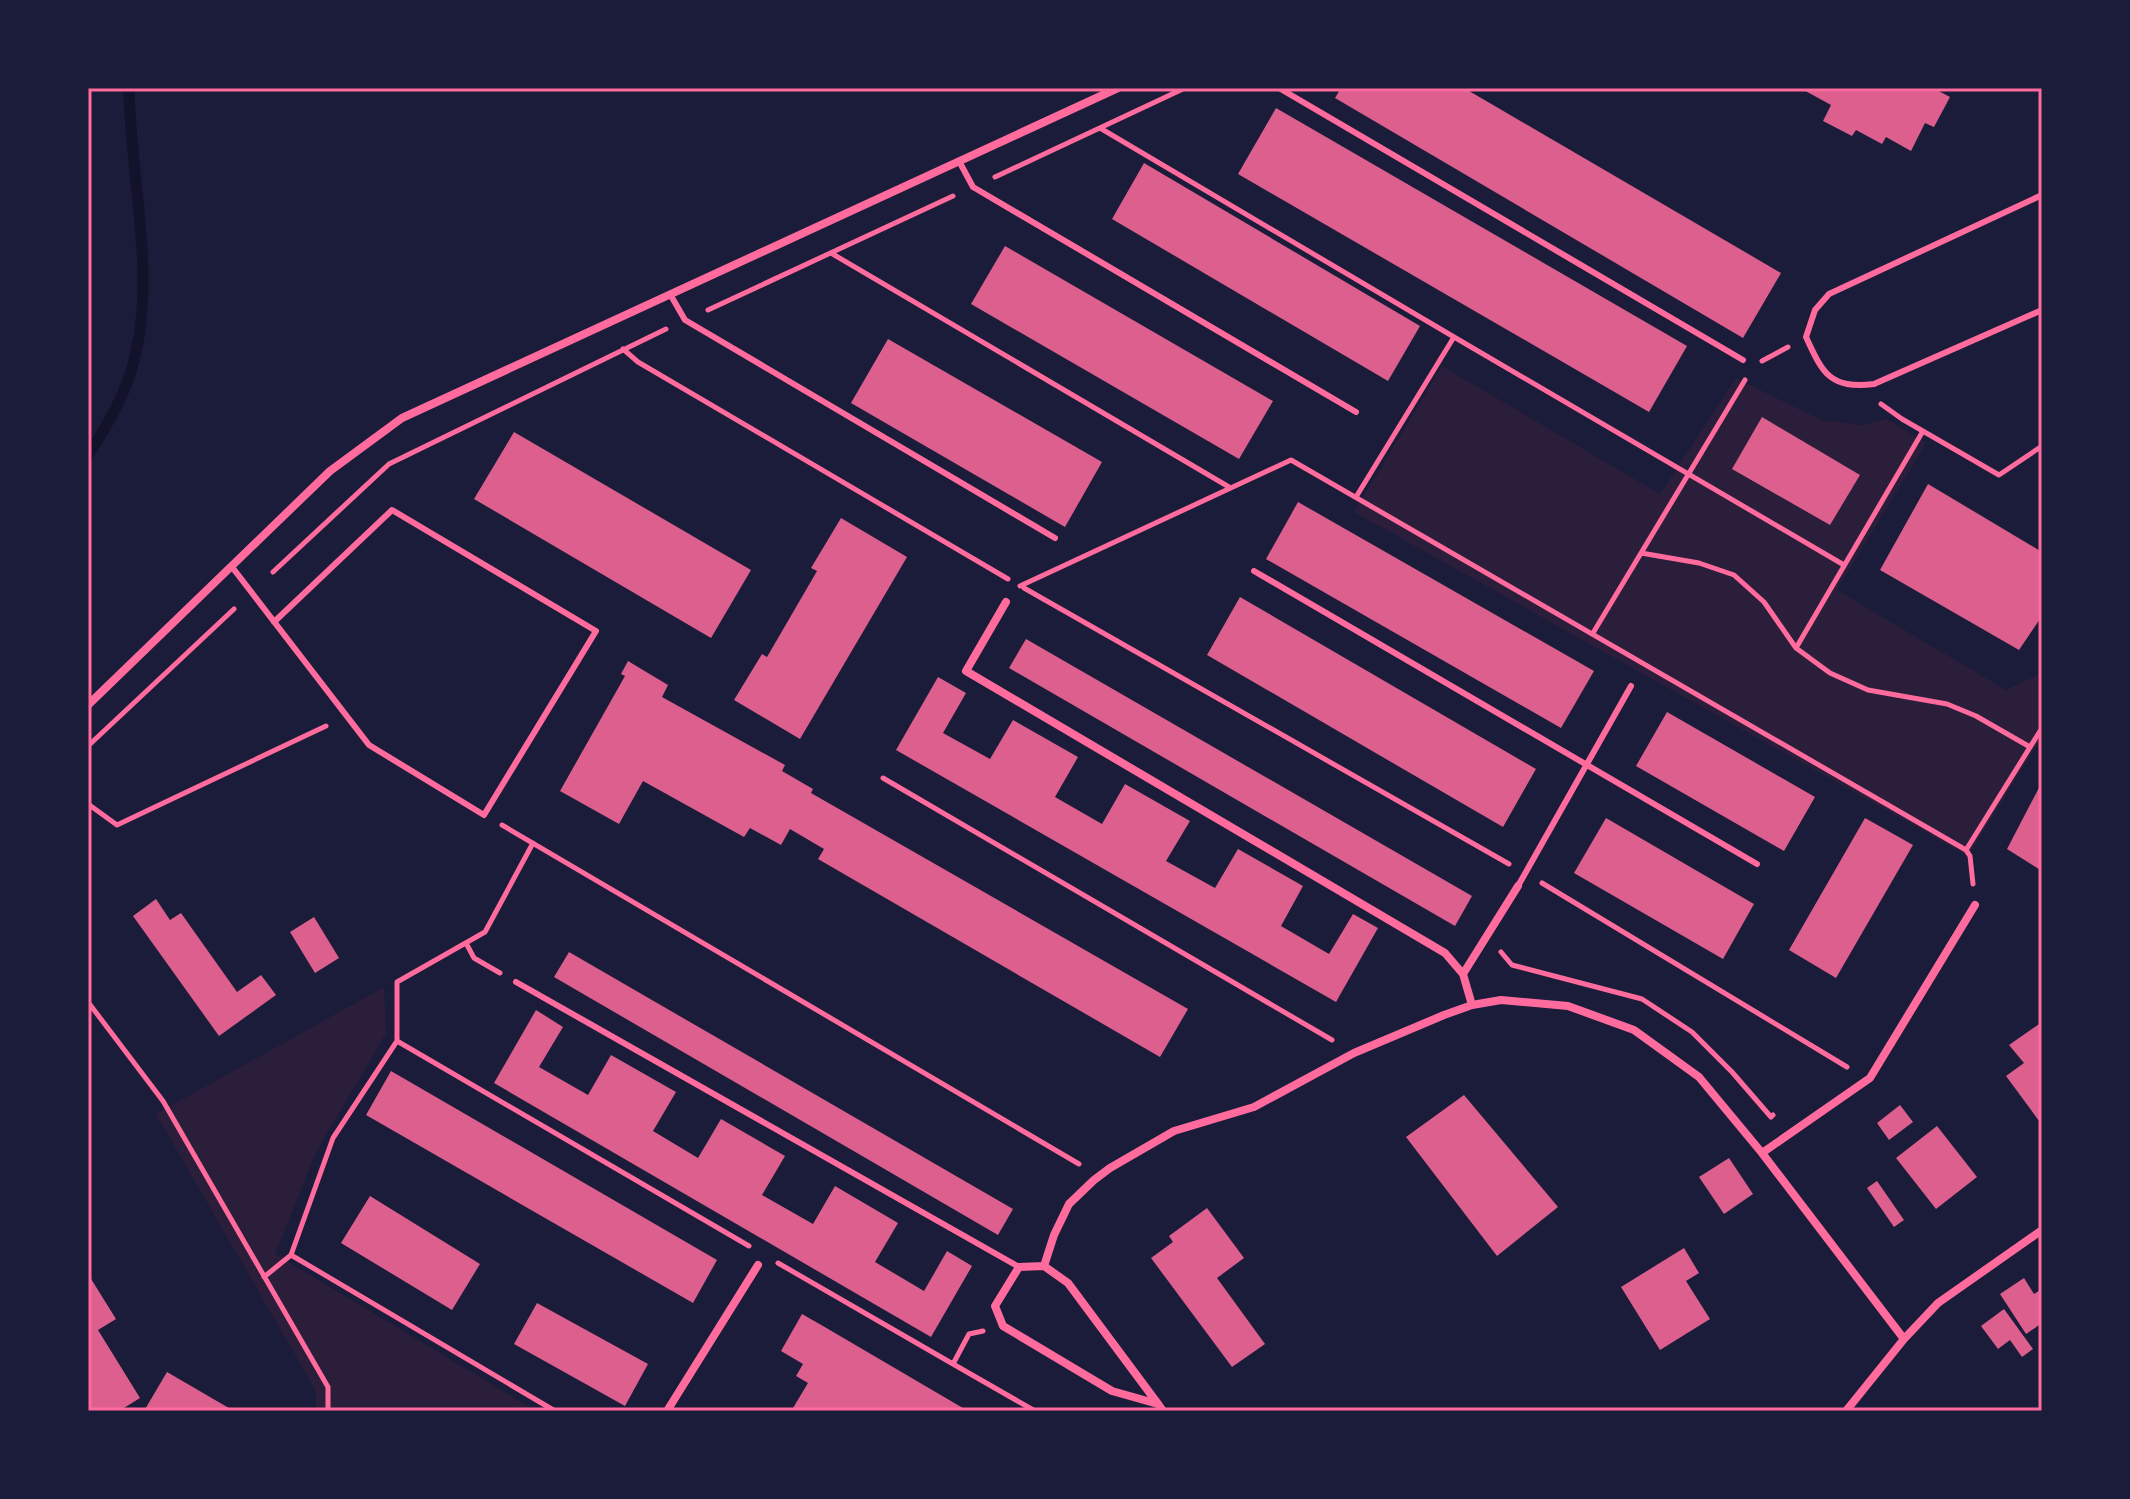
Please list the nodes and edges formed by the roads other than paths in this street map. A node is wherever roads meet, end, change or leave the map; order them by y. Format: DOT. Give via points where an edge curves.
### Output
graph roads {
  1 [pos="1118,88"];
  2 [pos="1279,88"];
  3 [pos="959,161"];
  4 [pos="2042,195"];
  5 [pos="670,294"];
  6 [pos="2042,310"];
  7 [pos="1743,360"];
  8 [pos="1356,412"];
  9 [pos="1055,538"];
  10 [pos="232,567"];
  11 [pos="1254,571"];
  12 [pos="1006,602"];
  13 [pos="274,622"];
  14 [pos="1631,686"];
  15 [pos="88,705"];
  16 [pos="1588,763"];
  17 [pos="1757,864"];
  18 [pos="1518,886"];
  19 [pos="1975,905"];
  20 [pos="1463,974"];
  21 [pos="516,982"];
  22 [pos="1472,1005"];
  23 [pos="1762,1153"];
  24 [pos="2042,1230"];
  25 [pos="758,1265"];
  26 [pos="1044,1266"];
  27 [pos="1019,1267"];
  28 [pos="1904,1339"];
  29 [pos="1160,1408"];
  30 [pos="667,1411"];
  31 [pos="1846,1411"];
  1 -- 3 [label="street"];
  2 -- 7 [label="lane"];
  3 -- 5 [label="street"];
  3 -- 8 [label="lane" via="973,187"];
  4 -- 6 [label="lane" via="1829,294 1815,310 1806,337 1821,370 1849,387 1874,384"];
  5 -- 9 [label="lane" via="685,320"];
  5 -- 10 [label="street" via="402,418 330,471"];
  10 -- 13 [label="lane"];
  10 -- 15 [label="street"];
  11 -- 16 [label="lane"];
  12 -- 20 [label="street" via="966,671 1445,953"];
  13 -- 13 [label="lane" via="392,510 596,631 484,815 369,745"];
  14 -- 16 [label="lane"];
  16 -- 17 [label="lane"];
  16 -- 18 [label="lane"];
  18 -- 20 [label="street"];
  19 -- 23 [label="street" via="1870,1078"];
  20 -- 22 [label="street"];
  21 -- 27 [label="lane"];
  22 -- 23 [label="street" via="1501,1000 1568,1006 1634,1030 1699,1077"];
  22 -- 26 [label="street" via="1354,1053 1254,1107 1174,1131 1094,1180 1069,1204"];
  23 -- 28 [label="street"];
  24 -- 28 [label="street" via="1938,1303"];
  25 -- 30 [label="street"];
  26 -- 27 [label="street"];
  26 -- 29 [label="street" via="1068,1283"];
  27 -- 29 [label="street" via="995,1306 1003,1326 1112,1391"];
  28 -- 31 [label="street"];
}
